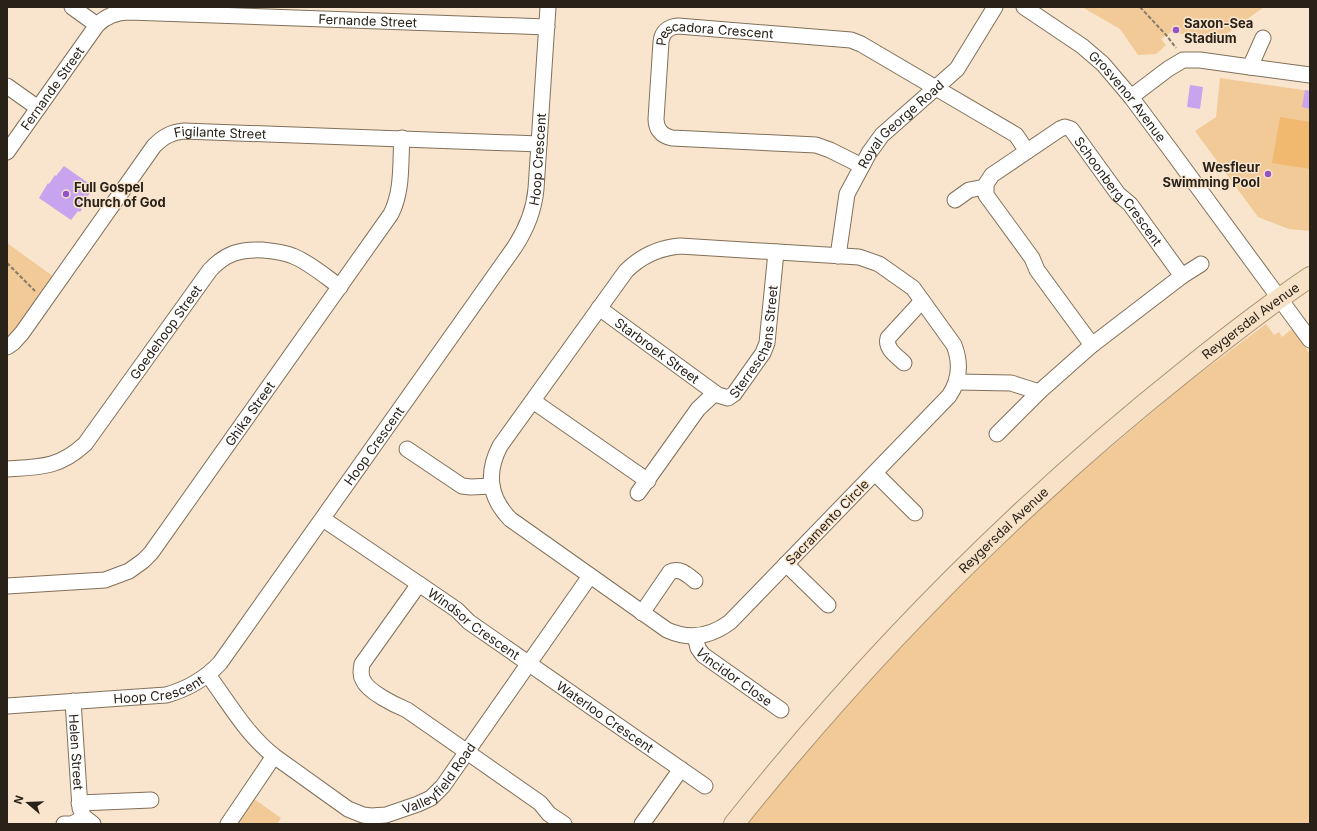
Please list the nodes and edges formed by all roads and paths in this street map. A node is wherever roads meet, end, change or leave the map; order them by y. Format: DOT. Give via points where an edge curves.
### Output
graph roads {
  1 [pos="72,7"];
  2 [pos="548,7"];
  3 [pos="995,7"];
  4 [pos="1024,7"];
  5 [pos="1140,7"];
  6 [pos="97,25"];
  7 [pos="547,26"];
  8 [pos="1263,38"];
  9 [pos="1183,60"];
  10 [pos="1250,66"];
  11 [pos="1310,76"];
  12 [pos="7,86"];
  13 [pos="936,88"];
  14 [pos="1131,97"];
  15 [pos="38,108"];
  16 [pos="402,138"];
  17 [pos="539,144"];
  18 [pos="7,152"];
  19 [pos="1027,152"];
  20 [pos="862,166"];
  21 [pos="985,187"];
  22 [pos="954,200"];
  23 [pos="776,252"];
  24 [pos="838,256"];
  25 [pos="7,263"];
  26 [pos="1201,264"];
  27 [pos="1182,276"];
  28 [pos="1310,277"];
  29 [pos="340,287"];
  30 [pos="1279,298"];
  31 [pos="45,300"];
  32 [pos="922,301"];
  33 [pos="599,308"];
  34 [pos="1310,340"];
  35 [pos="1092,345"];
  36 [pos="7,347"];
  37 [pos="904,362"];
  38 [pos="957,382"];
  39 [pos="1039,392"];
  40 [pos="715,393"];
  41 [pos="533,401"];
  42 [pos="997,434"];
  43 [pos="407,449"];
  44 [pos="7,469"];
  45 [pos="875,473"];
  46 [pos="648,481"];
  47 [pos="492,486"];
  48 [pos="638,494"];
  49 [pos="915,513"];
  50 [pos="322,519"];
  51 [pos="786,564"];
  52 [pos="590,576"];
  53 [pos="695,581"];
  54 [pos="419,584"];
  55 [pos="7,586"];
  56 [pos="828,606"];
  57 [pos="642,613"];
  58 [pos="695,636"];
  59 [pos="529,664"];
  60 [pos="208,675"];
  61 [pos="73,701"];
  62 [pos="7,706"];
  63 [pos="781,710"];
  64 [pos="467,752"];
  65 [pos="274,756"];
  66 [pos="681,769"];
  67 [pos="705,786"];
  68 [pos="152,800"];
  69 [pos="80,803"];
  70 [pos="401,817"];
  71 [pos="89,821"];
  72 [pos="64,824"];
  73 [pos="228,824"];
  74 [pos="564,824"];
  75 [pos="642,824"];
  76 [pos="734,824"];
  1 -- 6 [label="street"];
  2 -- 7 [label="street, Hoop Crescent"];
  3 -- 13 [label="street, Royal George Road" via="961,64"];
  4 -- 14 [label="street, Grosvenor Avenue" via="1061,31 1103,64"];
  5 -- 9 [label="path" via="1167,36"];
  6 -- 7 [label="street, Fernande Street" via="103,19 123,12"];
  6 -- 15 [label="street, Fernande Street"];
  7 -- 17 [label="street, Hoop Crescent"];
  8 -- 10 [label="street"];
  9 -- 10 [label="street"];
  9 -- 14 [label="street"];
  10 -- 11 [label="street"];
  12 -- 15 [label="street"];
  13 -- 19 [label="street" via="1016,135"];
  13 -- 20 [label="street, Royal George Road" via="882,135"];
  13 -- 20 [label="street, Pescadora Crescent" via="862,44 846,38 678,26 670,27 663,33 656,119 657,128 664,135 672,138 816,145"];
  14 -- 30 [label="street, Grosvenor Avenue"];
  15 -- 18 [label="street, Fernande Street"];
  16 -- 17 [label="street, Figilante Street"];
  16 -- 29 [label="street, Ghika Street" via="400,188 395,207"];
  16 -- 31 [label="street, Figilante Street" via="184,131 171,133 154,146"];
  17 -- 50 [label="street, Hoop Crescent" via="535,200 520,239"];
  19 -- 21 [label="street, Schoonberg Crescent" via="992,175"];
  19 -- 27 [label="street, Schoonberg Crescent" via="1062,127 1071,129"];
  20 -- 24 [label="street, Royal George Road" via="847,194"];
  21 -- 22 [label="street" via="969,190"];
  21 -- 35 [label="street" via="988,199"];
  23 -- 24 [label="street, Sacramento Circle"];
  23 -- 33 [label="street, Sacramento Circle" via="680,246 660,250 634,264"];
  23 -- 40 [label="street, Sterreschans Street" via="766,348 734,394 724,398"];
  24 -- 32 [label="street, Sacramento Circle" via="859,257 879,264 913,288"];
  25 -- 31 [label="path"];
  26 -- 27 [label="street"];
  27 -- 35 [label="street"];
  28 -- 30 [label="main road, Reygersdal Avenue"];
  29 -- 44 [label="street, Goedehoop Street" via="303,261 284,253 250,250 228,256 210,270 76,452 50,465"];
  29 -- 55 [label="street, Ghika Street" via="143,561 125,573 105,580"];
  30 -- 34 [label="street, Grosvenor Avenue"];
  30 -- 76 [label="main road, Reygersdal Avenue" via="1109,434 990,542 923,608 849,688"];
  31 -- 36 [label="street, Figilante Street" via="18,338"];
  32 -- 37 [label="street" via="887,341 889,348"];
  32 -- 38 [label="street, Sacramento Circle" via="954,345 959,368"];
  33 -- 40 [label="street, Starbroek Street"];
  33 -- 41 [label="street, Sacramento Circle"];
  35 -- 39 [label="street"];
  38 -- 39 [label="street" via="1011,383"];
  38 -- 45 [label="street, Sacramento Circle" via="949,396"];
  39 -- 42 [label="street"];
  40 -- 46 [label="street, Sterreschans Street" via="698,409"];
  41 -- 46 [label="street"];
  41 -- 47 [label="street, Sacramento Circle" via="496,454"];
  43 -- 47 [label="street" via="462,486"];
  45 -- 49 [label="street"];
  45 -- 51 [label="street, Sacramento Circle"];
  46 -- 48 [label="street, Sterreschans Street"];
  47 -- 52 [label="street, Sacramento Circle" via="498,504 510,519"];
  50 -- 54 [label="street, Windsor Crescent"];
  50 -- 60 [label="street, Hoop Crescent" via="224,657"];
  51 -- 56 [label="street"];
  51 -- 58 [label="street, Sacramento Circle" via="730,622 714,632"];
  52 -- 57 [label="street, Sacramento Circle"];
  52 -- 59 [label="street, Valleyfield Road"];
  53 -- 57 [label="street" via="682,571 670,572"];
  54 -- 59 [label="street, Windsor Crescent"];
  54 -- 64 [label="street, Windsor Crescent" via="362,664 362,679 391,703 407,710"];
  57 -- 58 [label="street, Sacramento Circle" via="676,634"];
  58 -- 63 [label="street, Vincidor Close" via="703,655"];
  59 -- 64 [label="street, Valleyfield Road"];
  59 -- 66 [label="street, Waterloo Crescent"];
  60 -- 61 [label="street, Hoop Crescent" via="190,687 166,695"];
  60 -- 65 [label="street, Valleyfield Road" via="250,733"];
  61 -- 62 [label="street, Hoop Crescent"];
  61 -- 69 [label="street, Helen Street"];
  64 -- 70 [label="street, Valleyfield Road" via="438,792"];
  64 -- 74 [label="street" via="540,803 549,814"];
  65 -- 70 [label="street, Valleyfield Road" via="356,813"];
  65 -- 73 [label="street"];
  66 -- 67 [label="street, Waterloo Crescent"];
  66 -- 75 [label="street"];
  68 -- 69 [label="street, Helen Street"];
  69 -- 71 [label="street, Helen Street" via="81,813"];
  71 -- 72 [label="street, Helen Street"];
}
